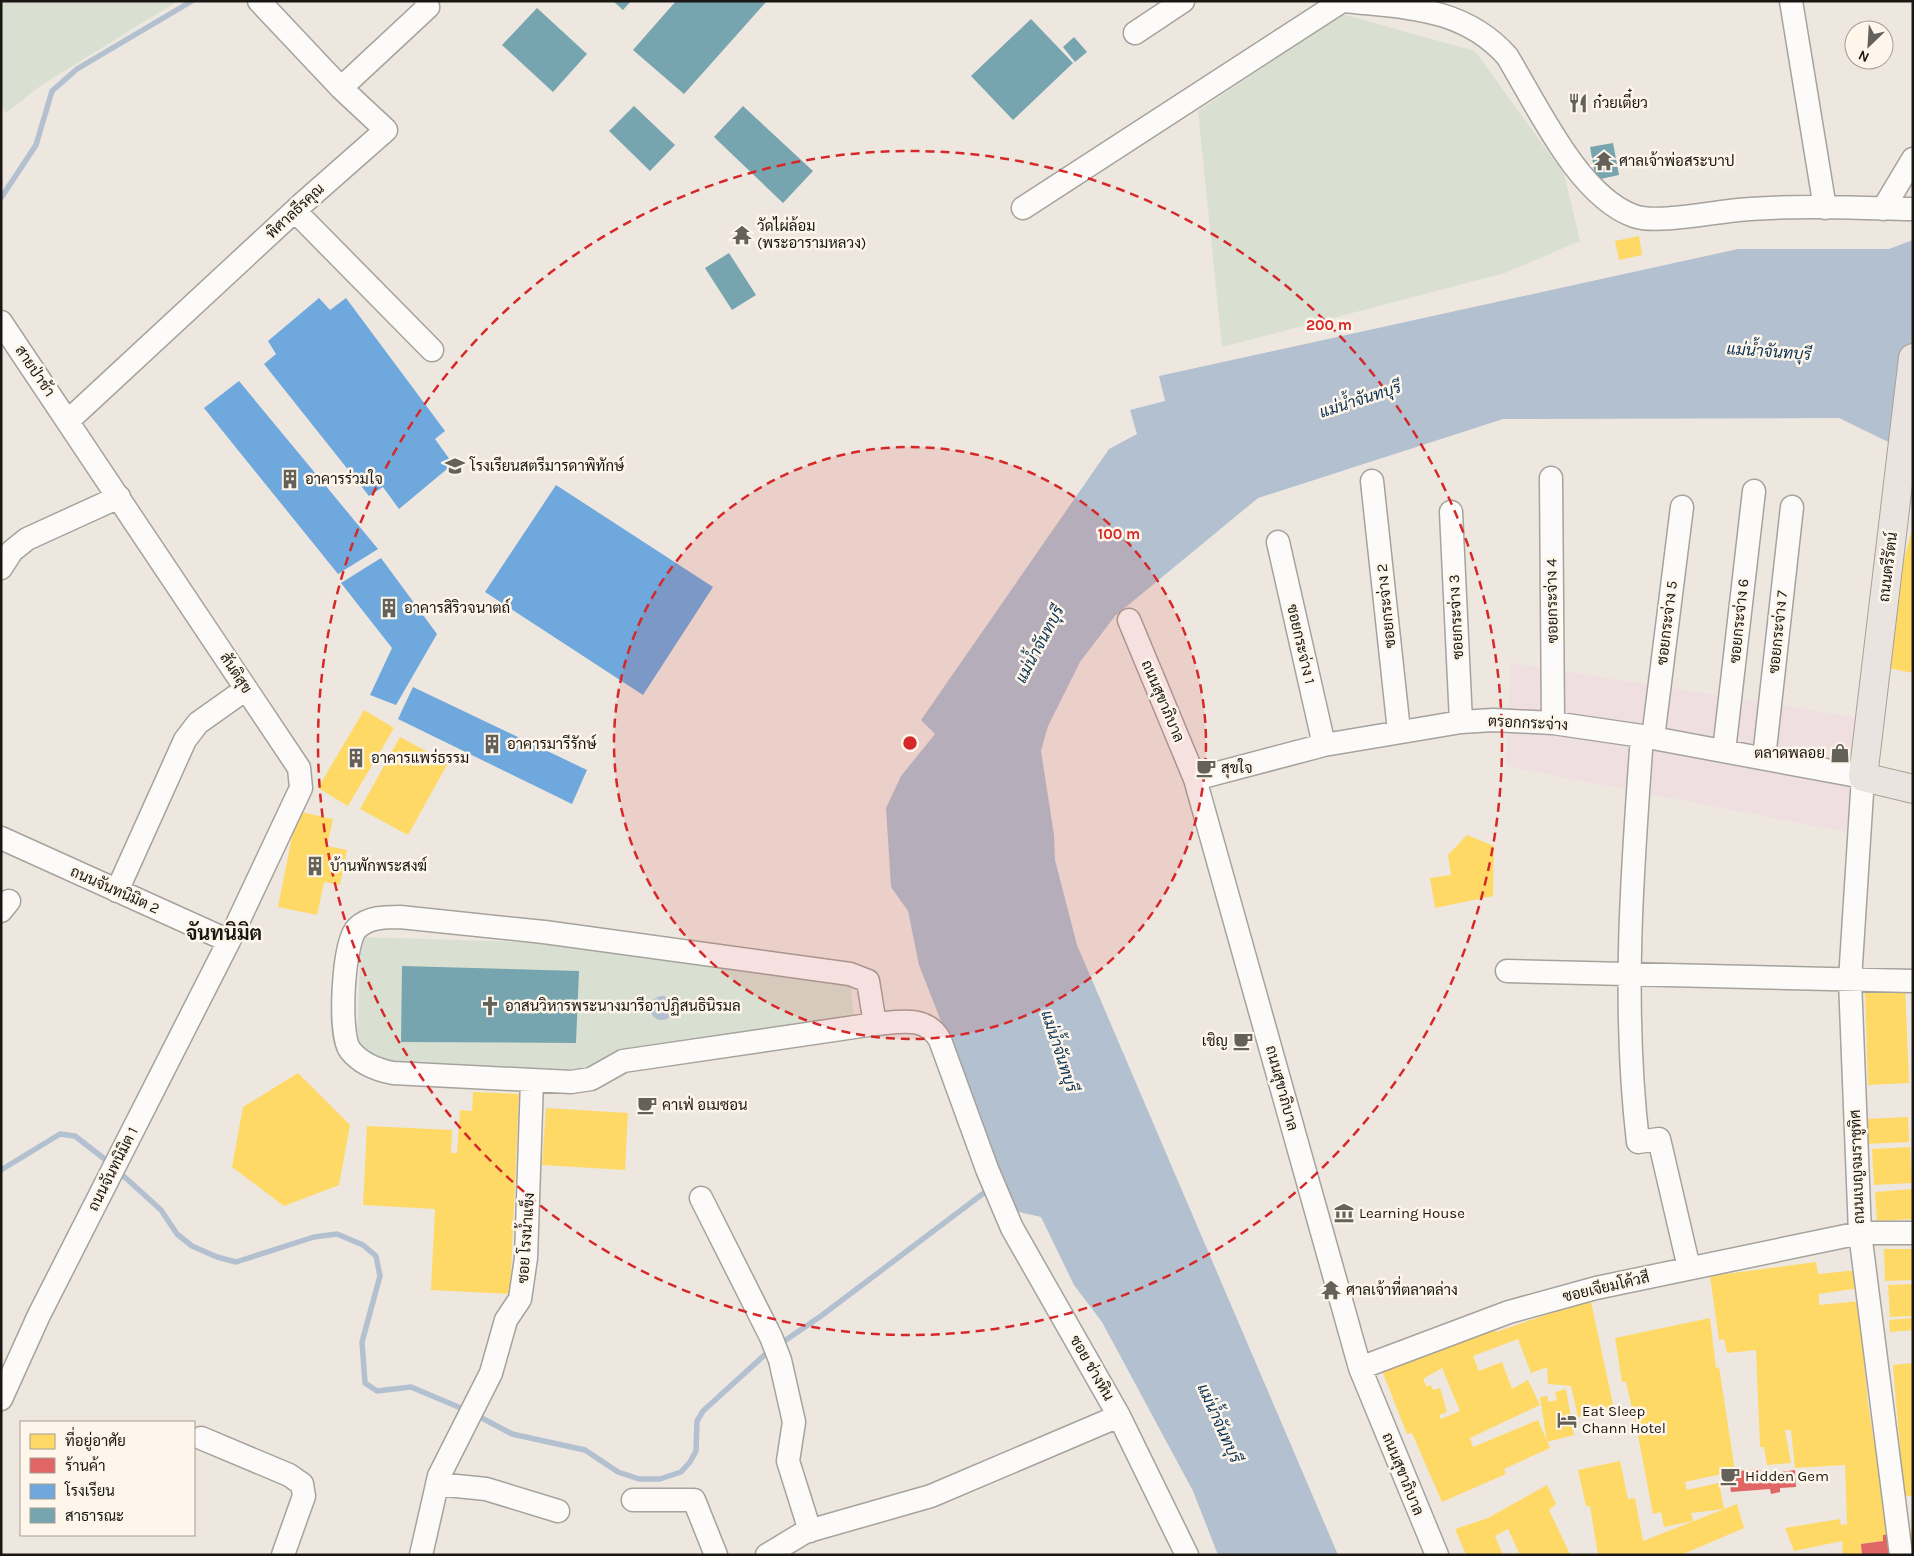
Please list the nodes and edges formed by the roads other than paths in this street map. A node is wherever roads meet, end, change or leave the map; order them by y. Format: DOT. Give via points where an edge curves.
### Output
graph roads {
  1 [pos="259,1"];
  2 [pos="426,1"];
  3 [pos="1183,1"];
  4 [pos="1344,1"];
  5 [pos="1791,1"];
  6 [pos="1135,33"];
  7 [pos="341,88"];
  8 [pos="1913,159"];
  9 [pos="1023,208"];
  10 [pos="1825,208"];
  11 [pos="1883,208"];
  12 [pos="1913,209"];
  13 [pos="295,211"];
  14 [pos="1,322"];
  15 [pos="432,350"];
  16 [pos="1913,358"];
  17 [pos="69,420"];
  18 [pos="1551,478"];
  19 [pos="1372,482"];
  20 [pos="1754,491"];
  21 [pos="119,497"];
  22 [pos="1682,507"];
  23 [pos="1792,507"];
  24 [pos="1451,512"];
  25 [pos="1278,542"];
  26 [pos="1,568"];
  27 [pos="1129,620"];
  28 [pos="246,689"];
  29 [pos="1461,722"];
  30 [pos="1553,723"];
  31 [pos="1399,731"];
  32 [pos="1648,737"];
  33 [pos="1324,745"];
  34 [pos="1724,751"];
  35 [pos="1764,758"];
  36 [pos="1863,777"];
  37 [pos="1195,779"];
  38 [pos="1913,788"];
  39 [pos="1,838"];
  40 [pos="117,892"];
  41 [pos="229,941"];
  42 [pos="1507,971"];
  43 [pos="1629,972"];
  44 [pos="1850,980"];
  45 [pos="1913,981"];
  46 [pos="876,1024"];
  47 [pos="532,1080"];
  48 [pos="701,1198"];
  49 [pos="1860,1233"];
  50 [pos="1913,1233"];
  51 [pos="1689,1268"];
  52 [pos="1360,1368"];
  53 [pos="1,1399"];
  54 [pos="1119,1416"];
  55 [pos="201,1438"];
  56 [pos="437,1484"];
  57 [pos="633,1500"];
  58 [pos="558,1511"];
  59 [pos="1905,1522"];
  60 [pos="810,1531"];
  61 [pos="283,1555"];
  62 [pos="421,1555"];
  63 [pos="716,1555"];
  64 [pos="767,1555"];
  65 [pos="1187,1555"];
  66 [pos="1436,1555"];
  67 [pos="1901,1555"];
  1 -- 7 [label="street, พิศาลธีรคุณ"];
  2 -- 7 [label="street" via="428,8"];
  3 -- 6 [label="street"];
  4 -- 9 [label="street"];
  4 -- 10 [label="street" via="1441,15 1470,24 1493,40 1507,56 1576,170 1605,198 1633,216 1658,219 1753,208"];
  5 -- 10 [label="street"];
  7 -- 13 [label="street, พิศาลธีรคุณ" via="391,129"];
  8 -- 11 [label="street"];
  10 -- 11 [label="street"];
  11 -- 12 [label="street"];
  13 -- 15 [label="street"];
  13 -- 17 [label="street, พิศาลธีรคุณ"];
  14 -- 17 [label="street, สายป่าช้า"];
  16 -- 36 [label="main road, ถนนตรีรัตน์"];
  17 -- 21 [label="street, สันติสุข"];
  18 -- 30 [label="street, ซอยกระจ่าง 4"];
  19 -- 31 [label="street, ซอยกระจ่าง 2"];
  20 -- 34 [label="street, ซอยกระจ่าง 6"];
  21 -- 26 [label="street" via="27,539 12,551"];
  21 -- 28 [label="street, สันติสุข"];
  22 -- 32 [label="street, ซอยกระจ่าง 5"];
  23 -- 35 [label="street, ซอยกระจ่าง 7"];
  24 -- 29 [label="street, ซอยกระจ่าง 3"];
  25 -- 33 [label="street, ซอยกระจ่าง 1"];
  27 -- 37 [label="street, ถนนสุขาภิบาล"];
  28 -- 40 [label="street" via="198,722 185,740"];
  28 -- 41 [label="street, สันติสุข" via="299,768 301,788"];
  29 -- 30 [label="street, ตรอกกระจ่าง"];
  29 -- 31 [label="street, ตรอกกระจ่าง"];
  30 -- 32 [label="street, ตรอกกระจ่าง"];
  31 -- 33 [label="street, ตรอกกระจ่าง"];
  32 -- 34 [label="street, ตรอกกระจ่าง"];
  32 -- 43 [label="street, ซอยกระจ่าง 5" via="1630,911"];
  33 -- 37 [label="street, ตรอกกระจ่าง"];
  34 -- 35 [label="street, ตรอกกระจ่าง"];
  35 -- 36 [label="street, ตรอกกระจ่าง"];
  36 -- 38 [label="main road"];
  36 -- 44 [label="street, ถนนเบญจมราชูทิศ"];
  37 -- 52 [label="street, ถนนสุขาภิบาล"];
  39 -- 40 [label="street, ถนนจันทนิมิต 2"];
  40 -- 41 [label="street, ถนนจันทนิมิต 2"];
  41 -- 53 [label="street, ถนนจันทนิมิต 1" via="39,1315"];
  42 -- 43 [label="street"];
  43 -- 44 [label="street"];
  43 -- 51 [label="street, ซอยกระจ่าง 5" via="1629,1033 1638,1142 1659,1139"];
  44 -- 45 [label="street"];
  44 -- 49 [label="street, ถนนเบญจมราชูทิศ"];
  46 -- 47 [label="street, ซอย ช่างหิน" via="623,1061 584,1081"];
  46 -- 47 [label="street, ซอย ช่างหิน" via="870,985 855,974 428,919 380,917 365,921 352,933 343,1027 350,1050 371,1067 393,1073"];
  46 -- 54 [label="street, ซอย ช่างหิน" via="913,1021 936,1032 1012,1228"];
  47 -- 56 [label="street, ซอย โรงน้ำแข็ง" via="523,1289 501,1331 490,1373 449,1453"];
  48 -- 60 [label="street" via="780,1360 794,1422 788,1461"];
  49 -- 50 [label="street, ซอยเจียมโค้วสี"];
  49 -- 51 [label="street, ซอยเจียมโค้วสี"];
  49 -- 59 [label="street, ถนนเบญจมราชูทิศ"];
  51 -- 52 [label="street, ซอยเจียมโค้วสี" via="1596,1288 1509,1312"];
  52 -- 66 [label="street, ถนนสุขาภิบาล"];
  54 -- 60 [label="street, ซอย ช่างหิน" via="931,1496"];
  54 -- 65 [label="street"];
  55 -- 61 [label="street" via="289,1475 302,1484 304,1496"];
  56 -- 58 [label="street" via="486,1489"];
  56 -- 62 [label="street, ซอย โรงน้ำแข็ง"];
  57 -- 63 [label="street" via="694,1500"];
  59 -- 67 [label="street, ถนนเบญจมราชูทิศ"];
  60 -- 64 [label="street, ซอย ช่างหิน"];
}
